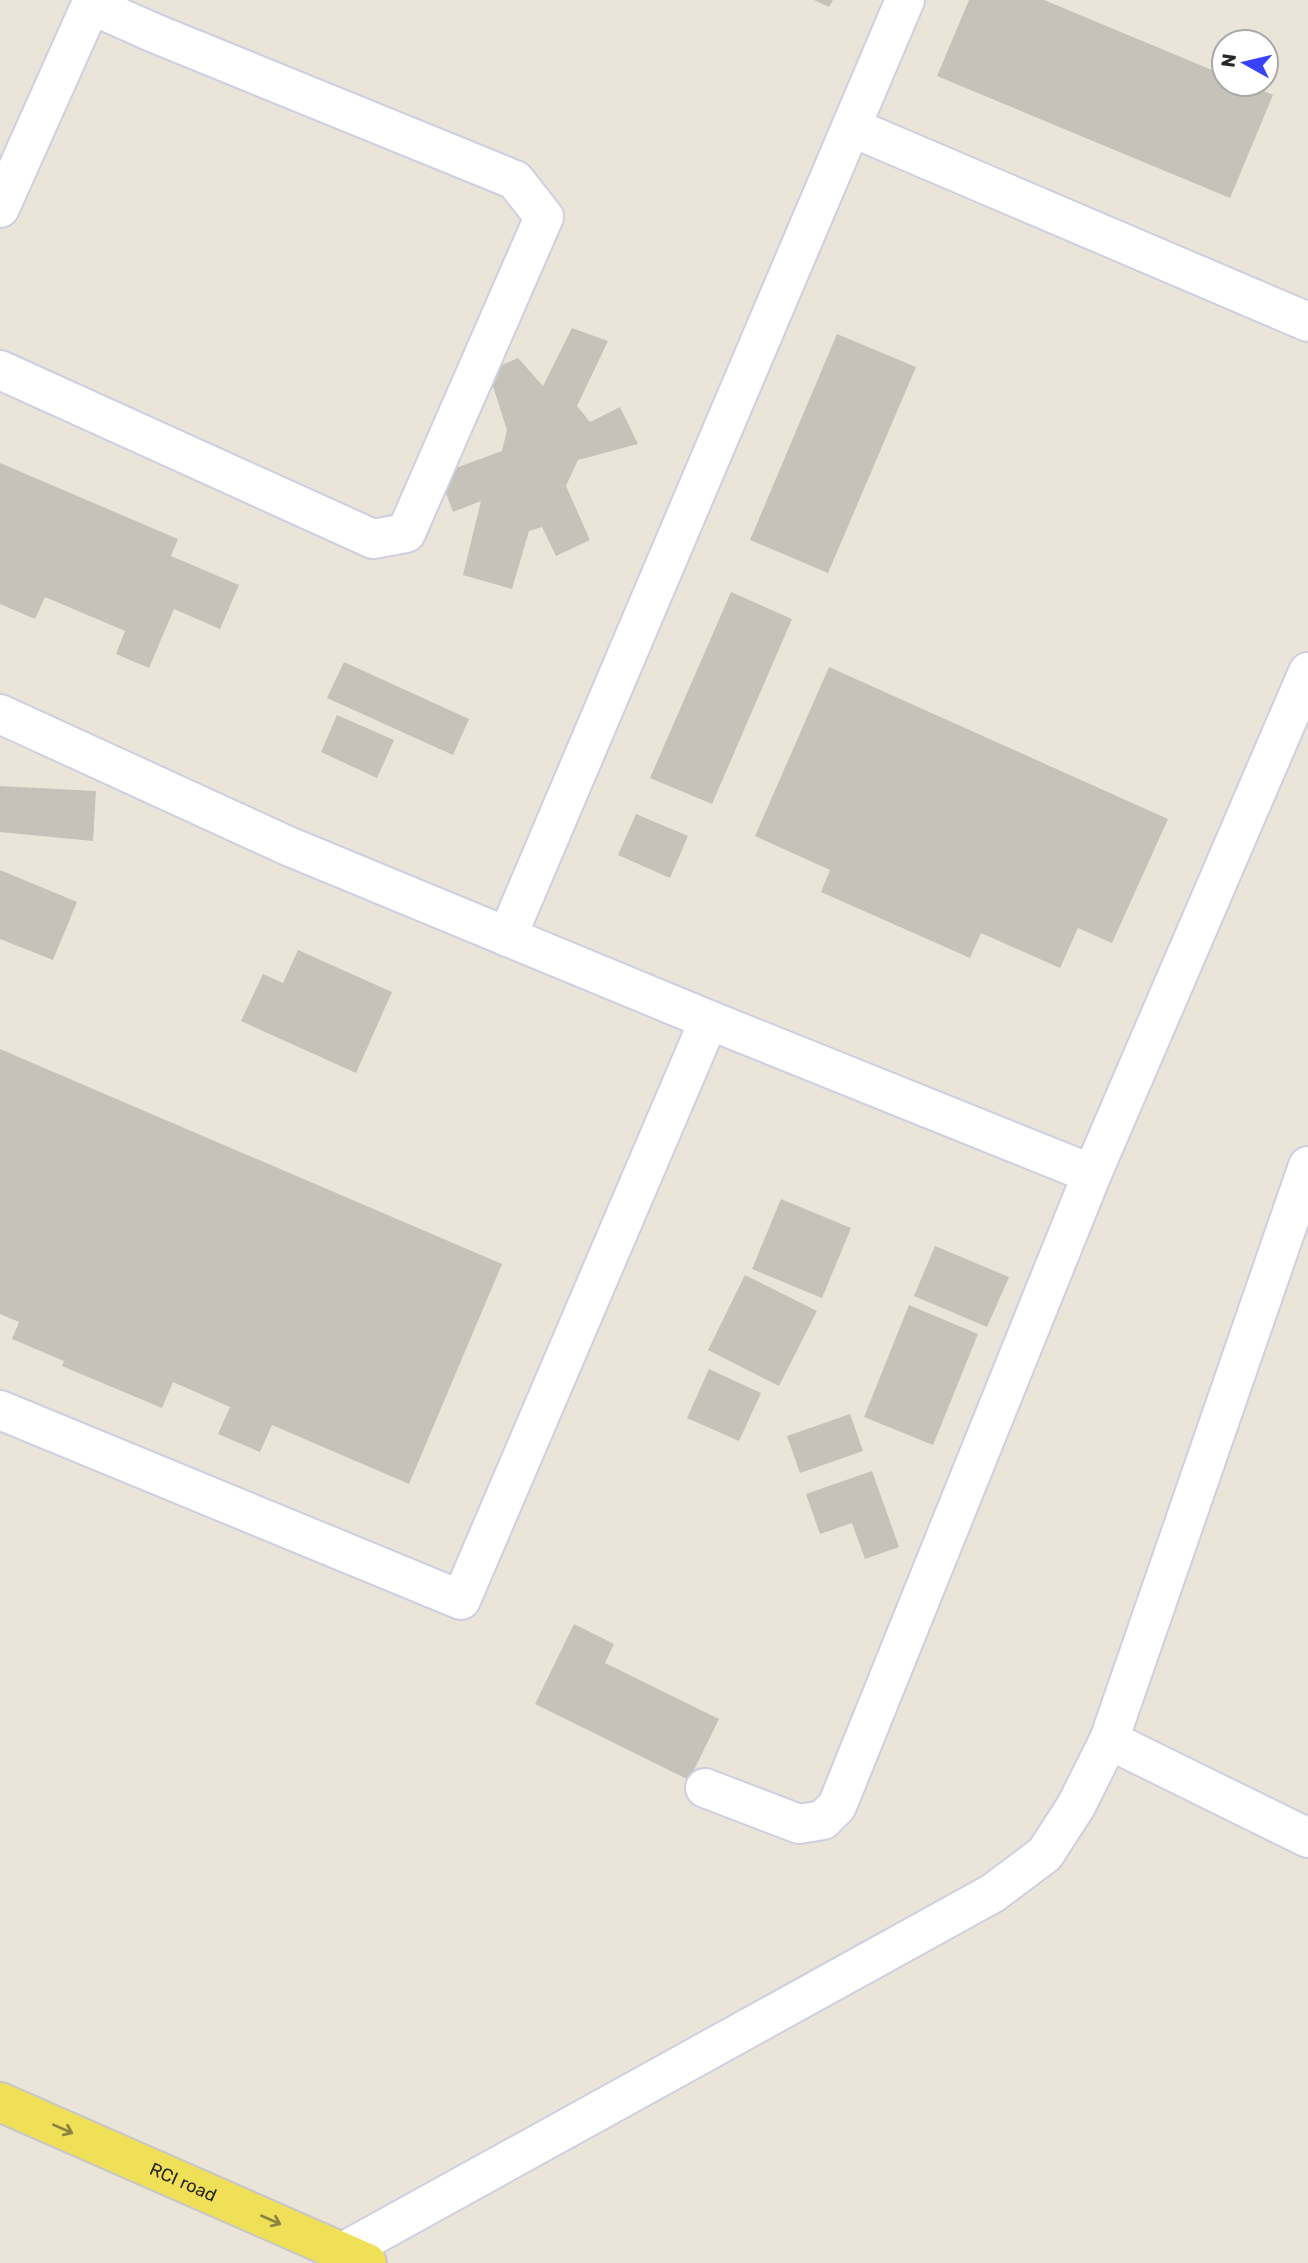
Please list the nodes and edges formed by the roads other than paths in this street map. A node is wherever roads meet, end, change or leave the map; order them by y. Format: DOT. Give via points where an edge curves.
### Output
graph roads {
  1 [pos="905,0"];
  2 [pos="92,2"];
  3 [pos="851,127"];
  4 [pos="0,208"];
  5 [pos="1308,323"];
  6 [pos="0,370"];
  7 [pos="1308,672"];
  8 [pos="0,714"];
  9 [pos="507,937"];
  10 [pos="709,1020"];
  11 [pos="1308,1166"];
  12 [pos="1092,1174"];
  13 [pos="0,1410"];
  14 [pos="1109,1740"];
  15 [pos="705,1788"];
  16 [pos="1308,1838"];
  17 [pos="0,2102"];
  18 [pos="355,2258"];
  1 -- 3 [label="street"];
  2 -- 4 [label="street"];
  2 -- 6 [label="street" via="153,33 515,180 544,217 406,533 373,539"];
  3 -- 5 [label="street"];
  3 -- 9 [label="street"];
  7 -- 12 [label="street"];
  8 -- 9 [label="street" via="288,846"];
  9 -- 10 [label="street"];
  10 -- 12 [label="street"];
  10 -- 13 [label="street" via="461,1600"];
  11 -- 14 [label="street"];
  12 -- 15 [label="street" via="837,1806 823,1820 799,1824"];
  14 -- 16 [label="street"];
  14 -- 18 [label="street" via="1076,1806 1045,1854 993,1893"];
  17 -- 18 [label="main road, RCI road, one-way"];
}
